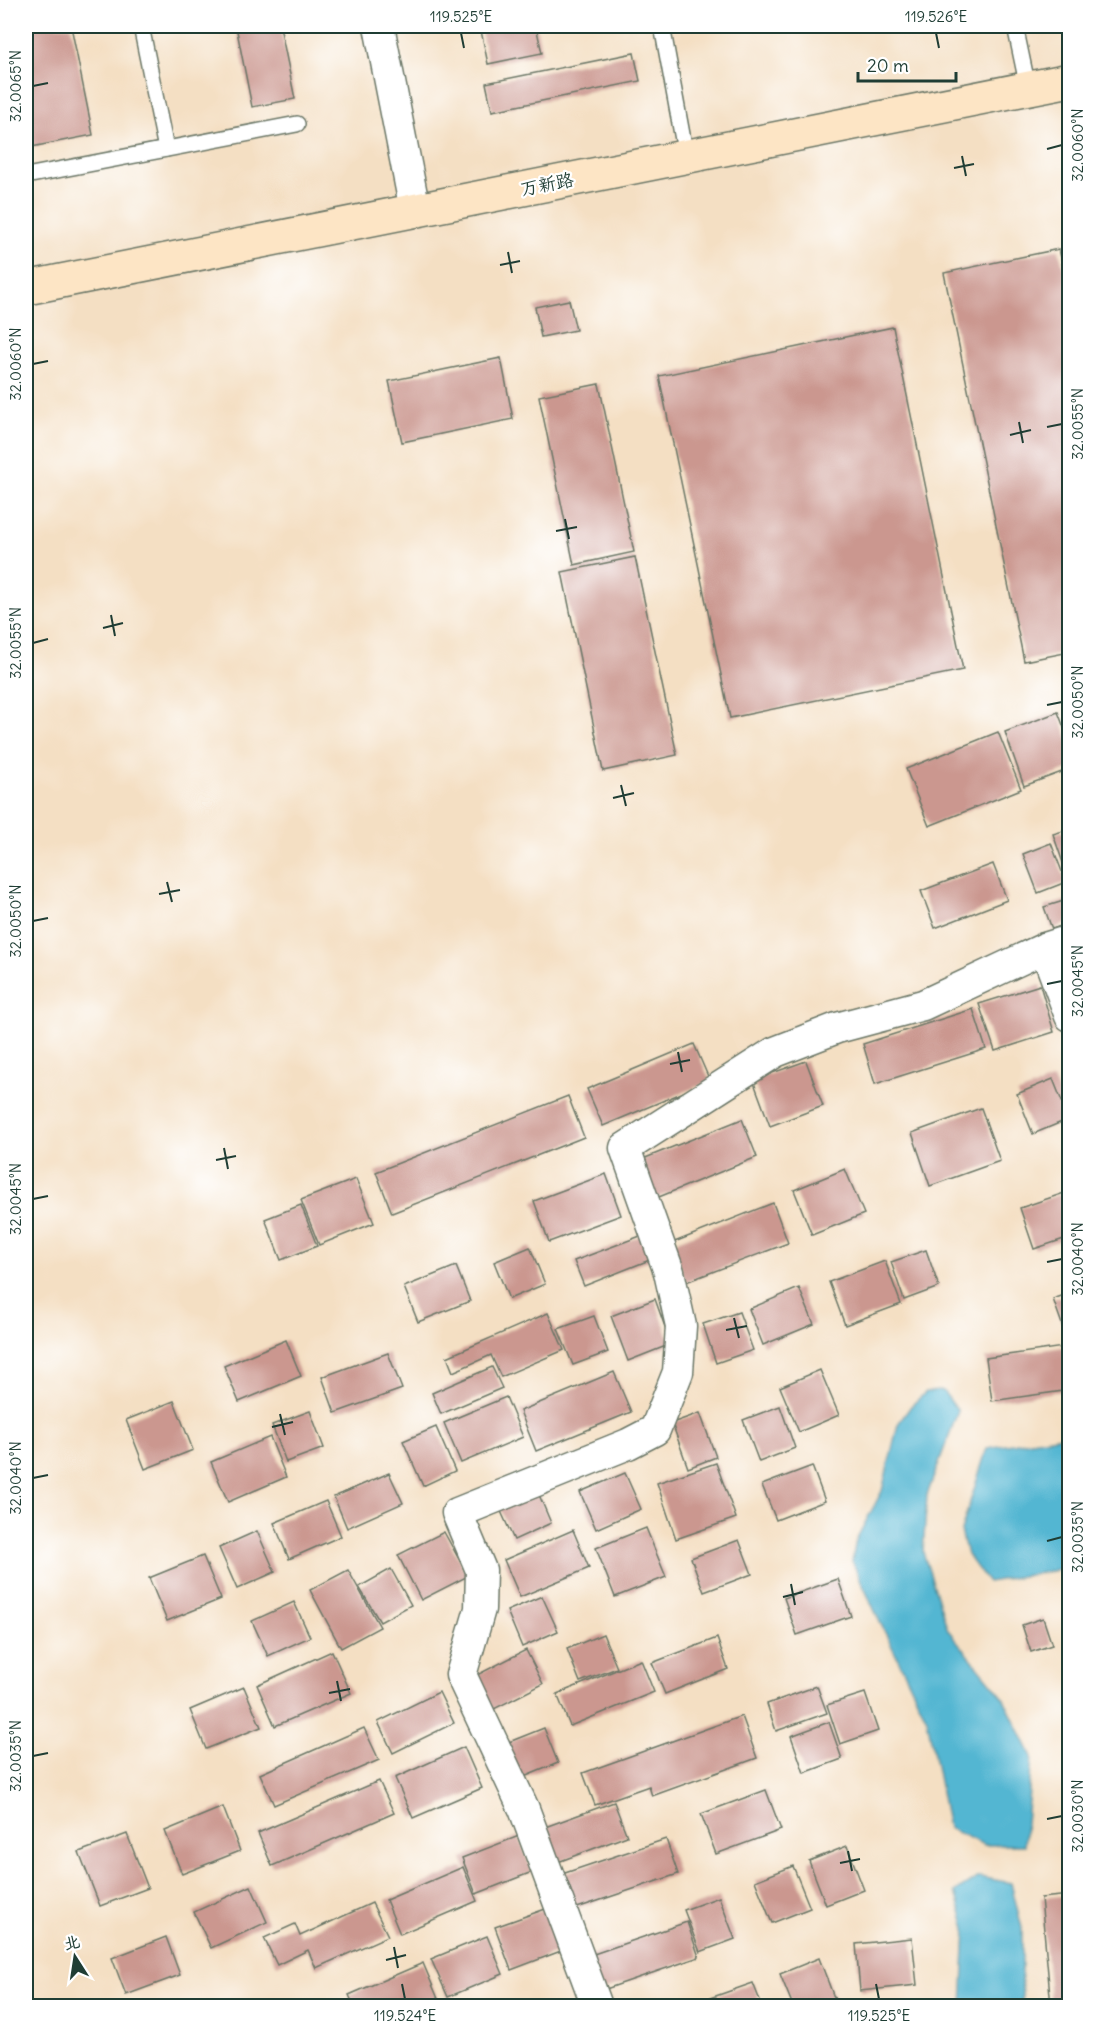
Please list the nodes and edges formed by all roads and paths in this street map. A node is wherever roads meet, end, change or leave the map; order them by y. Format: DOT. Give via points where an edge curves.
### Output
graph roads {
  1 [pos="141,26"];
  2 [pos="379,26"];
  3 [pos="662,26"];
  4 [pos="1015,26"];
  5 [pos="1070,80"];
  6 [pos="1028,88"];
  7 [pos="297,124"];
  8 [pos="166,149"];
  9 [pos="686,156"];
  10 [pos="26,176"];
  11 [pos="415,210"];
  12 [pos="26,288"];
  13 [pos="1058,944"];
  14 [pos="1070,1016"];
  15 [pos="597,2007"];
  1 -- 8 [label="lane"];
  2 -- 11 [label="street"];
  3 -- 9 [label="lane"];
  4 -- 6 [label="lane"];
  5 -- 6 [label="street, 万新路"];
  6 -- 9 [label="street, 万新路"];
  7 -- 8 [label="lane"];
  8 -- 10 [label="lane"];
  9 -- 11 [label="street, 万新路"];
  11 -- 12 [label="street, 万新路"];
  13 -- 14 [label="street"];
  13 -- 15 [label="street" via="923,1005 837,1028 775,1052 625,1148 669,1272 681,1326 678,1372 655,1430 458,1513 481,1570 480,1609 461,1675 524,1809"];
}
